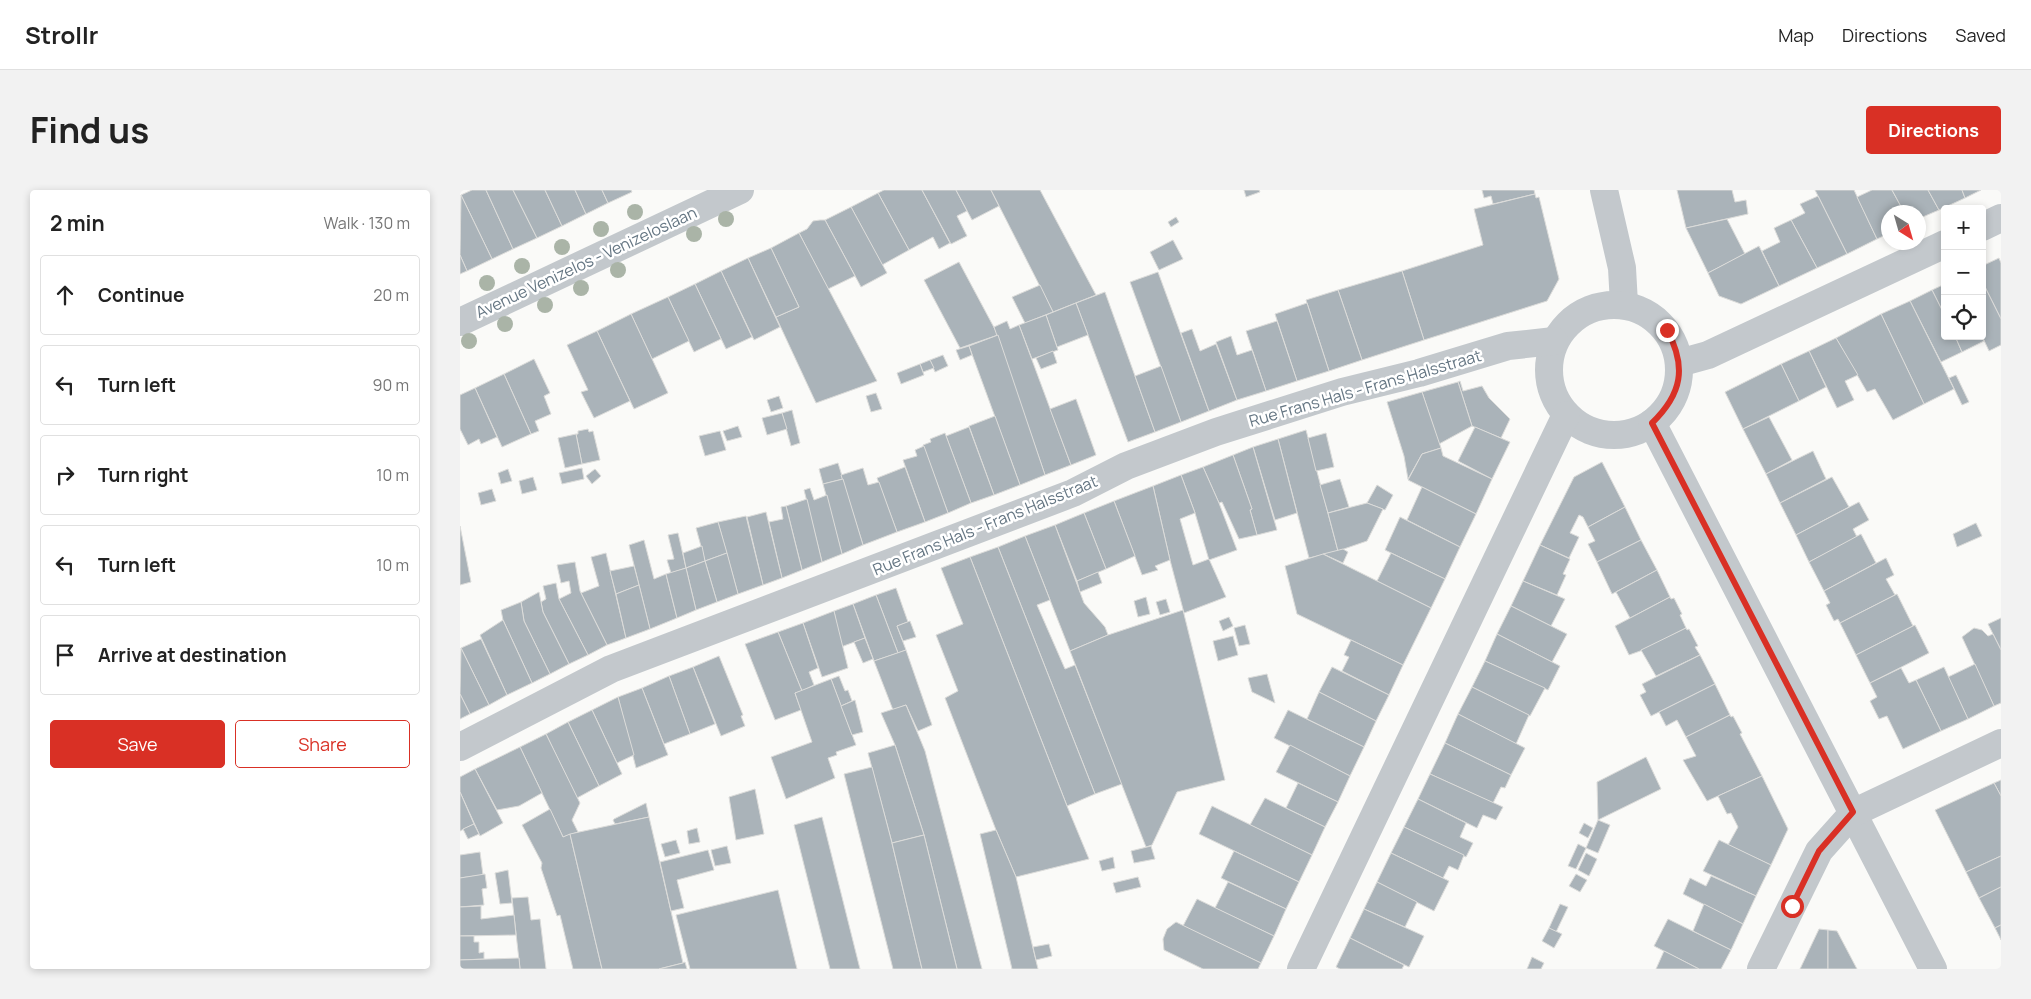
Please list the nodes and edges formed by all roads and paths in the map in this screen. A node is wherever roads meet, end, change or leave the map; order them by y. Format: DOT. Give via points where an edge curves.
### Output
graph roads {
  1 [pos="740,190"];
  2 [pos="1604,190"];
  3 [pos="2001,218"];
  4 [pos="1986,225"];
  5 [pos="1941,246"];
  6 [pos="1624,304"];
  7 [pos="460,322"];
  8 [pos="1554,341"];
  9 [pos="1679,363"];
  10 [pos="1566,415"];
  11 [pos="1652,423"];
  12 [pos="2001,744"];
  13 [pos="460,747"];
  14 [pos="1853,812"];
  15 [pos="1301,969"];
  16 [pos="1761,969"];
  17 [pos="1933,969"];
  1 -- 7 [label="street, Avenue Venizelos - Venizeloslaan"];
  2 -- 6 [label="street" via="1622,268"];
  3 -- 4 [label="street"];
  5 -- 9 [label="street" via="1708,355"];
  6 -- 8 [label="street" via="1603,304 1583,311 1566,324"];
  6 -- 9 [label="street" via="1641,309 1667,330"];
  8 -- 10 [label="street" via="1548,367 1552,393"];
  8 -- 13 [label="street, Rue Frans Hals - Frans Halsstraat" via="1508,346 1342,392 1216,432 1126,466 1073,493 611,669"];
  9 -- 11 [label="street" via="1679,380 1674,396"];
  10 -- 11 [label="street" via="1581,427 1598,434 1635,432"];
  10 -- 15 [label="street"];
  11 -- 14 [label="street"];
  12 -- 14 [label="street"];
  14 -- 16 [label="street" via="1819,851"];
  14 -- 17 [label="street"];
}
